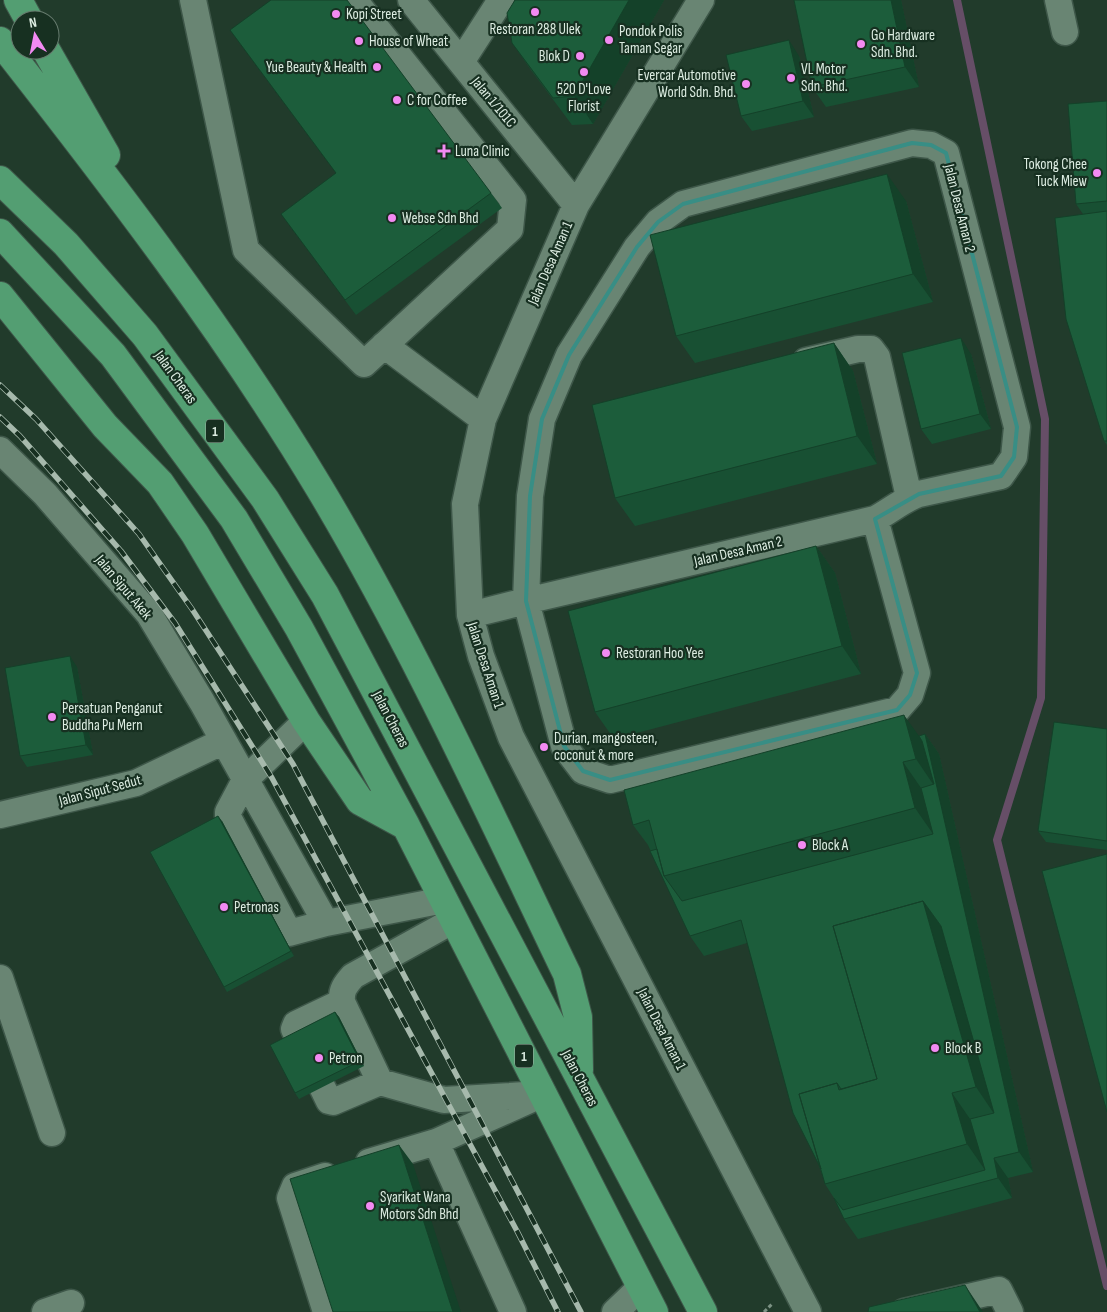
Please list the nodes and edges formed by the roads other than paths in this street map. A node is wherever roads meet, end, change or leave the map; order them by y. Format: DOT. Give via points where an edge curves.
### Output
graph roads {
  1 [pos="193,0"];
  2 [pos="354,0"];
  3 [pos="411,0"];
  4 [pos="501,0"];
  5 [pos="701,0"];
  6 [pos="1058,0"];
  7 [pos="1065,32"];
  8 [pos="2,46"];
  9 [pos="52,60"];
  10 [pos="461,62"];
  11 [pos="0,180"];
  12 [pos="576,205"];
  13 [pos="0,233"];
  14 [pos="168,262"];
  15 [pos="0,296"];
  16 [pos="0,308"];
  17 [pos="24,325"];
  18 [pos="384,345"];
  19 [pos="781,366"];
  20 [pos="483,419"];
  21 [pos="0,450"];
  22 [pos="909,497"];
  23 [pos="875,519"];
  24 [pos="526,601"];
  25 [pos="470,615"];
  26 [pos="306,722"];
  27 [pos="224,741"];
  28 [pos="246,780"];
  29 [pos="0,815"];
  30 [pos="406,826"];
  31 [pos="449,910"];
  32 [pos="326,923"];
  33 [pos="0,978"];
  34 [pos="342,1002"];
  35 [pos="580,1077"];
  36 [pos="380,1082"];
  37 [pos="543,1094"];
  38 [pos="52,1133"];
  39 [pos="436,1142"];
  40 [pos="641,1287"];
  41 [pos="71,1303"];
  42 [pos="45,1312"];
  43 [pos="326,1312"];
  44 [pos="513,1312"];
  45 [pos="615,1312"];
  46 [pos="654,1312"];
  47 [pos="703,1312"];
  48 [pos="808,1312"];
  49 [pos="904,1312"];
  50 [pos="1010,1312"];
  1 -- 18 [label="street" via="246,250 364,364"];
  2 -- 18 [label="street" via="513,200 510,229"];
  3 -- 10 [label="street, Jalan 1/101C"];
  4 -- 10 [label="street"];
  5 -- 12 [label="street, Jalan Desa Aman 1"];
  6 -- 7 [label="street"];
  8 -- 14 [label="highway" via="57,112"];
  9 -- 14 [label="highway"];
  10 -- 12 [label="street, Jalan 1/101C"];
  11 -- 35 [label="highway, Jalan Cheras / 1" via="66,244 145,334 265,499 324,595 388,712"];
  12 -- 20 [label="street, Jalan Desa Aman 1"];
  13 -- 30 [label="highway, 1" via="113,355 234,519 299,628"];
  14 -- 35 [label="highway" via="255,386 320,488 381,597 567,974 578,1017"];
  15 -- 17 [label="highway"];
  16 -- 17 [label="highway"];
  17 -- 26 [label="highway" via="105,426 160,483 195,534"];
  18 -- 20 [label="street"];
  19 -- 22 [label="street" via="871,349 877,356"];
  20 -- 25 [label="street, Jalan Desa Aman 1" via="465,504"];
  21 -- 27 [label="street, Jalan Siput Akek" via="44,494 149,614"];
  22 -- 23 [label="street, Jalan Desa Aman 2" via="897,508"];
  22 -- 24 [label="street, Jalan Desa Aman 2" via="1001,476 1014,457 1017,427 946,153 931,145 912,143 683,204 658,222 637,247 568,355 542,419 530,496"];
  23 -- 24 [label="street, Jalan Desa Aman 2"];
  23 -- 24 [label="street" via="917,673 910,695 898,710 610,780 584,771 564,746"];
  24 -- 25 [label="street, Jalan Desa Aman 2"];
  25 -- 48 [label="street, Jalan Desa Aman 1" via="481,656 511,737"];
  26 -- 28 [label="street"];
  26 -- 30 [label="highway" via="360,801"];
  27 -- 28 [label="street, Jalan Siput Akek"];
  27 -- 29 [label="street, Jalan Siput Sedut" via="136,783"];
  28 -- 32 [label="street, Jalan Siput Akek"];
  28 -- 32 [label="street" via="228,817 289,933"];
  30 -- 31 [label="highway, 1"];
  31 -- 32 [label="street"];
  31 -- 34 [label="street" via="353,976 341,993"];
  31 -- 37 [label="highway, 1"];
  33 -- 38 [label="street"];
  34 -- 36 [label="street"];
  34 -- 36 [label="street" via="296,1024 294,1032 329,1101"];
  35 -- 47 [label="highway, Jalan Cheras / 1"];
  36 -- 37 [label="street" via="444,1100"];
  37 -- 39 [label="street"];
  37 -- 40 [label="highway, 1"];
  39 -- 43 [label="street" via="295,1186 290,1198"];
  39 -- 44 [label="street"];
  40 -- 45 [label="street"];
  40 -- 46 [label="highway, 1"];
  41 -- 42 [label="street"];
  49 -- 50 [label="street" via="999,1290"];
}
